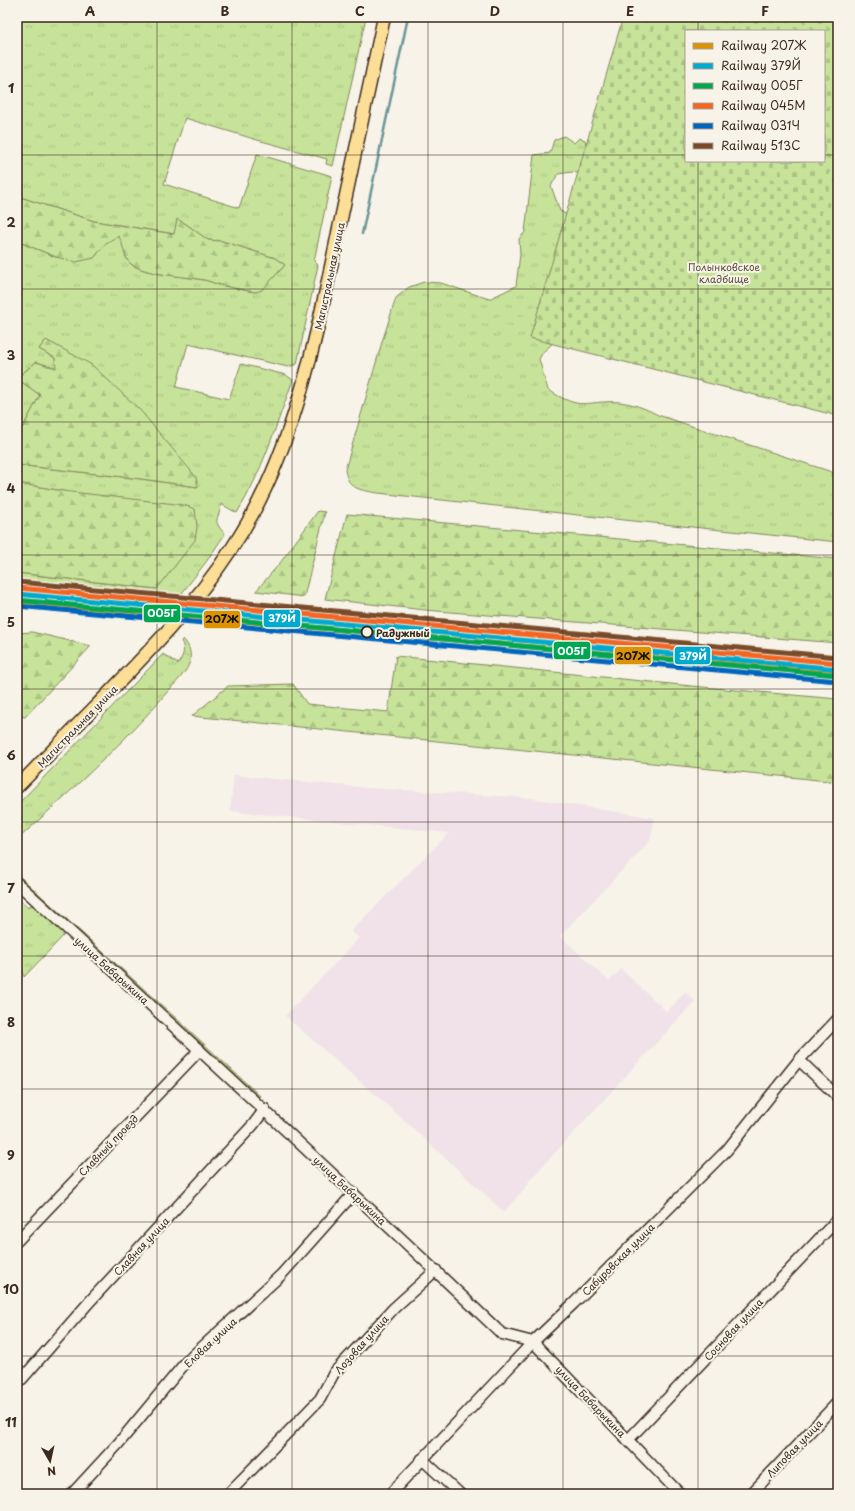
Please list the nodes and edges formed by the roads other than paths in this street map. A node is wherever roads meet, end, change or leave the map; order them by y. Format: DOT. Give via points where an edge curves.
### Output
graph roads {
  1 [pos="384,17"];
  2 [pos="17,787"];
  3 [pos="17,882"];
  4 [pos="838,1019"];
  5 [pos="199,1048"];
  6 [pos="799,1060"];
  7 [pos="838,1097"];
  8 [pos="265,1109"];
  9 [pos="353,1194"];
  10 [pos="838,1219"];
  11 [pos="17,1242"];
  12 [pos="436,1270"];
  13 [pos="533,1342"];
  14 [pos="17,1382"];
  15 [pos="838,1402"];
  16 [pos="628,1440"];
  17 [pos="422,1459"];
  18 [pos="72,1494"];
  19 [pos="228,1494"];
  20 [pos="390,1494"];
  21 [pos="460,1494"];
  22 [pos="680,1494"];
  23 [pos="751,1494"];
  1 -- 2 [label="main road, Магистральная улица" via="315,339 281,449 266,487 228,554 185,610 137,665"];
  3 -- 5 [label="street, улица Бабарыкина"];
  4 -- 6 [label="street, Сабуровская улица"];
  5 -- 8 [label="street, улица Бабарыкина"];
  5 -- 11 [label="street, Славный проезд"];
  6 -- 7 [label="street"];
  6 -- 13 [label="street, Сабуровская улица" via="727,1150"];
  8 -- 9 [label="street, улица Бабарыкина"];
  8 -- 14 [label="street, Славная улица"];
  9 -- 12 [label="street, улица Бабарыкина"];
  9 -- 18 [label="street, Еловая улица" via="281,1275 186,1362 118,1444"];
  10 -- 16 [label="street, Сосновая улица"];
  12 -- 13 [label="street, улица Бабарыкина" via="502,1334"];
  12 -- 19 [label="street, Лозовая улица" via="384,1319 334,1373 320,1399"];
  13 -- 16 [label="street, улица Бабарыкина"];
  13 -- 17 [label="street, Сабуровская улица"];
  15 -- 23 [label="street, Липовая улица"];
  16 -- 22 [label="street, улица Бабарыкина"];
  17 -- 20 [label="street, Сабуровская улица"];
  17 -- 21 [label="street"];
}
